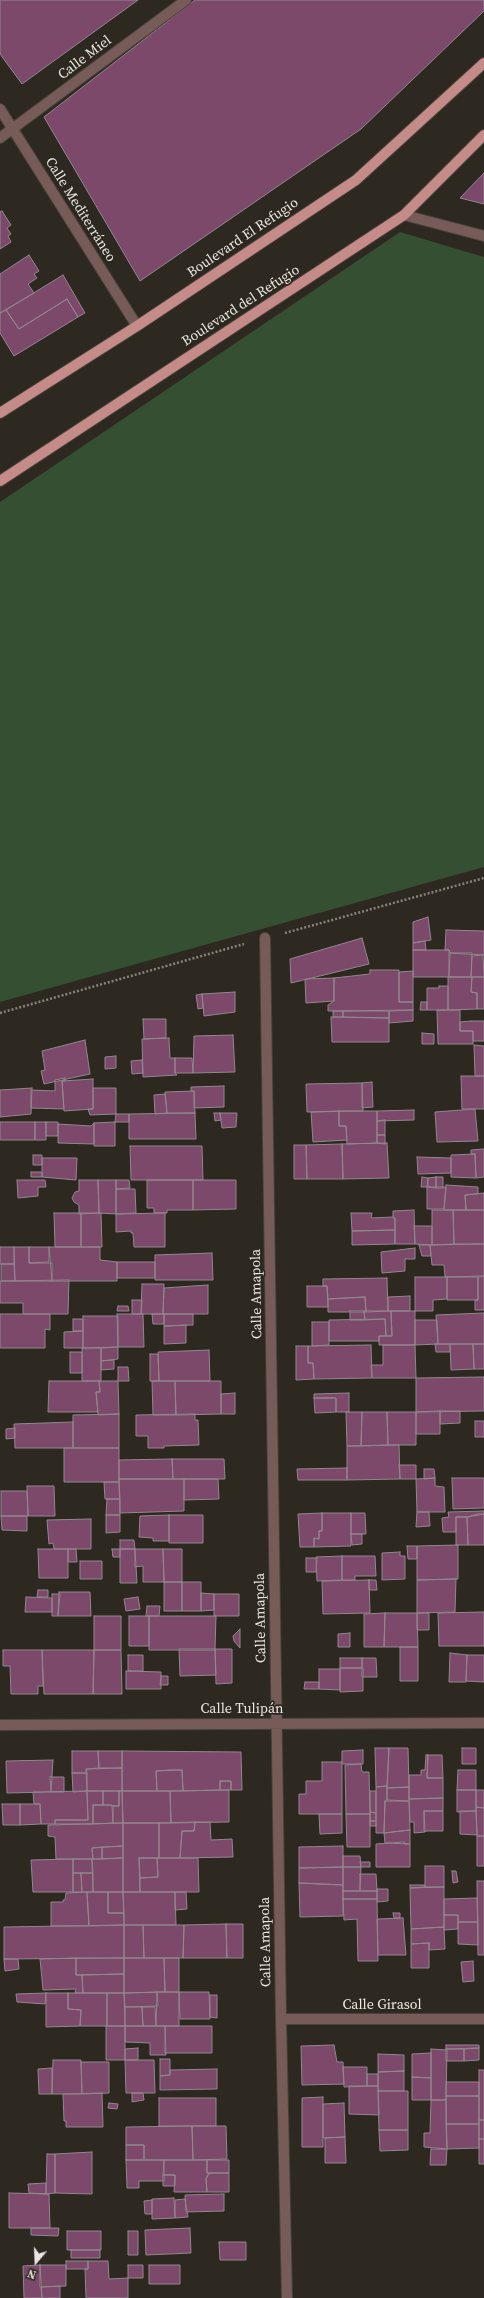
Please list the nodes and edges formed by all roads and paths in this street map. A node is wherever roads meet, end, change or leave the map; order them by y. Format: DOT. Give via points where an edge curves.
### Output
graph roads {
  1 [pos="186,0"];
  2 [pos="484,63"];
  3 [pos="0,109"];
  4 [pos="14,129"];
  5 [pos="484,136"];
  6 [pos="0,138"];
  7 [pos="404,215"];
  8 [pos="484,236"];
  9 [pos="137,326"];
  10 [pos="0,413"];
  11 [pos="0,482"];
  12 [pos="265,938"];
  13 [pos="277,1722"];
  14 [pos="484,1722"];
  15 [pos="0,1725"];
  16 [pos="281,2019"];
  17 [pos="484,2019"];
  18 [pos="287,2298"];
  1 -- 4 [label="street, Calle Miel"];
  2 -- 9 [label="main road, Boulevard El Refugio" via="356,180"];
  3 -- 4 [label="street, Calle Mediterráneo"];
  4 -- 6 [label="street, Calle Miel"];
  4 -- 9 [label="street, Calle Mediterráneo"];
  5 -- 7 [label="main road, Boulevard del Refugio"];
  7 -- 8 [label="street"];
  7 -- 11 [label="main road, Boulevard del Refugio"];
  9 -- 10 [label="main road, Boulevard El Refugio"];
  12 -- 13 [label="street, Calle Amapola"];
  13 -- 14 [label="street, Calle Tulipán"];
  13 -- 15 [label="street, Calle Tulipán"];
  13 -- 16 [label="street, Calle Amapola"];
  16 -- 17 [label="street, Calle Girasol"];
  16 -- 18 [label="street, Calle Amapola"];
}
